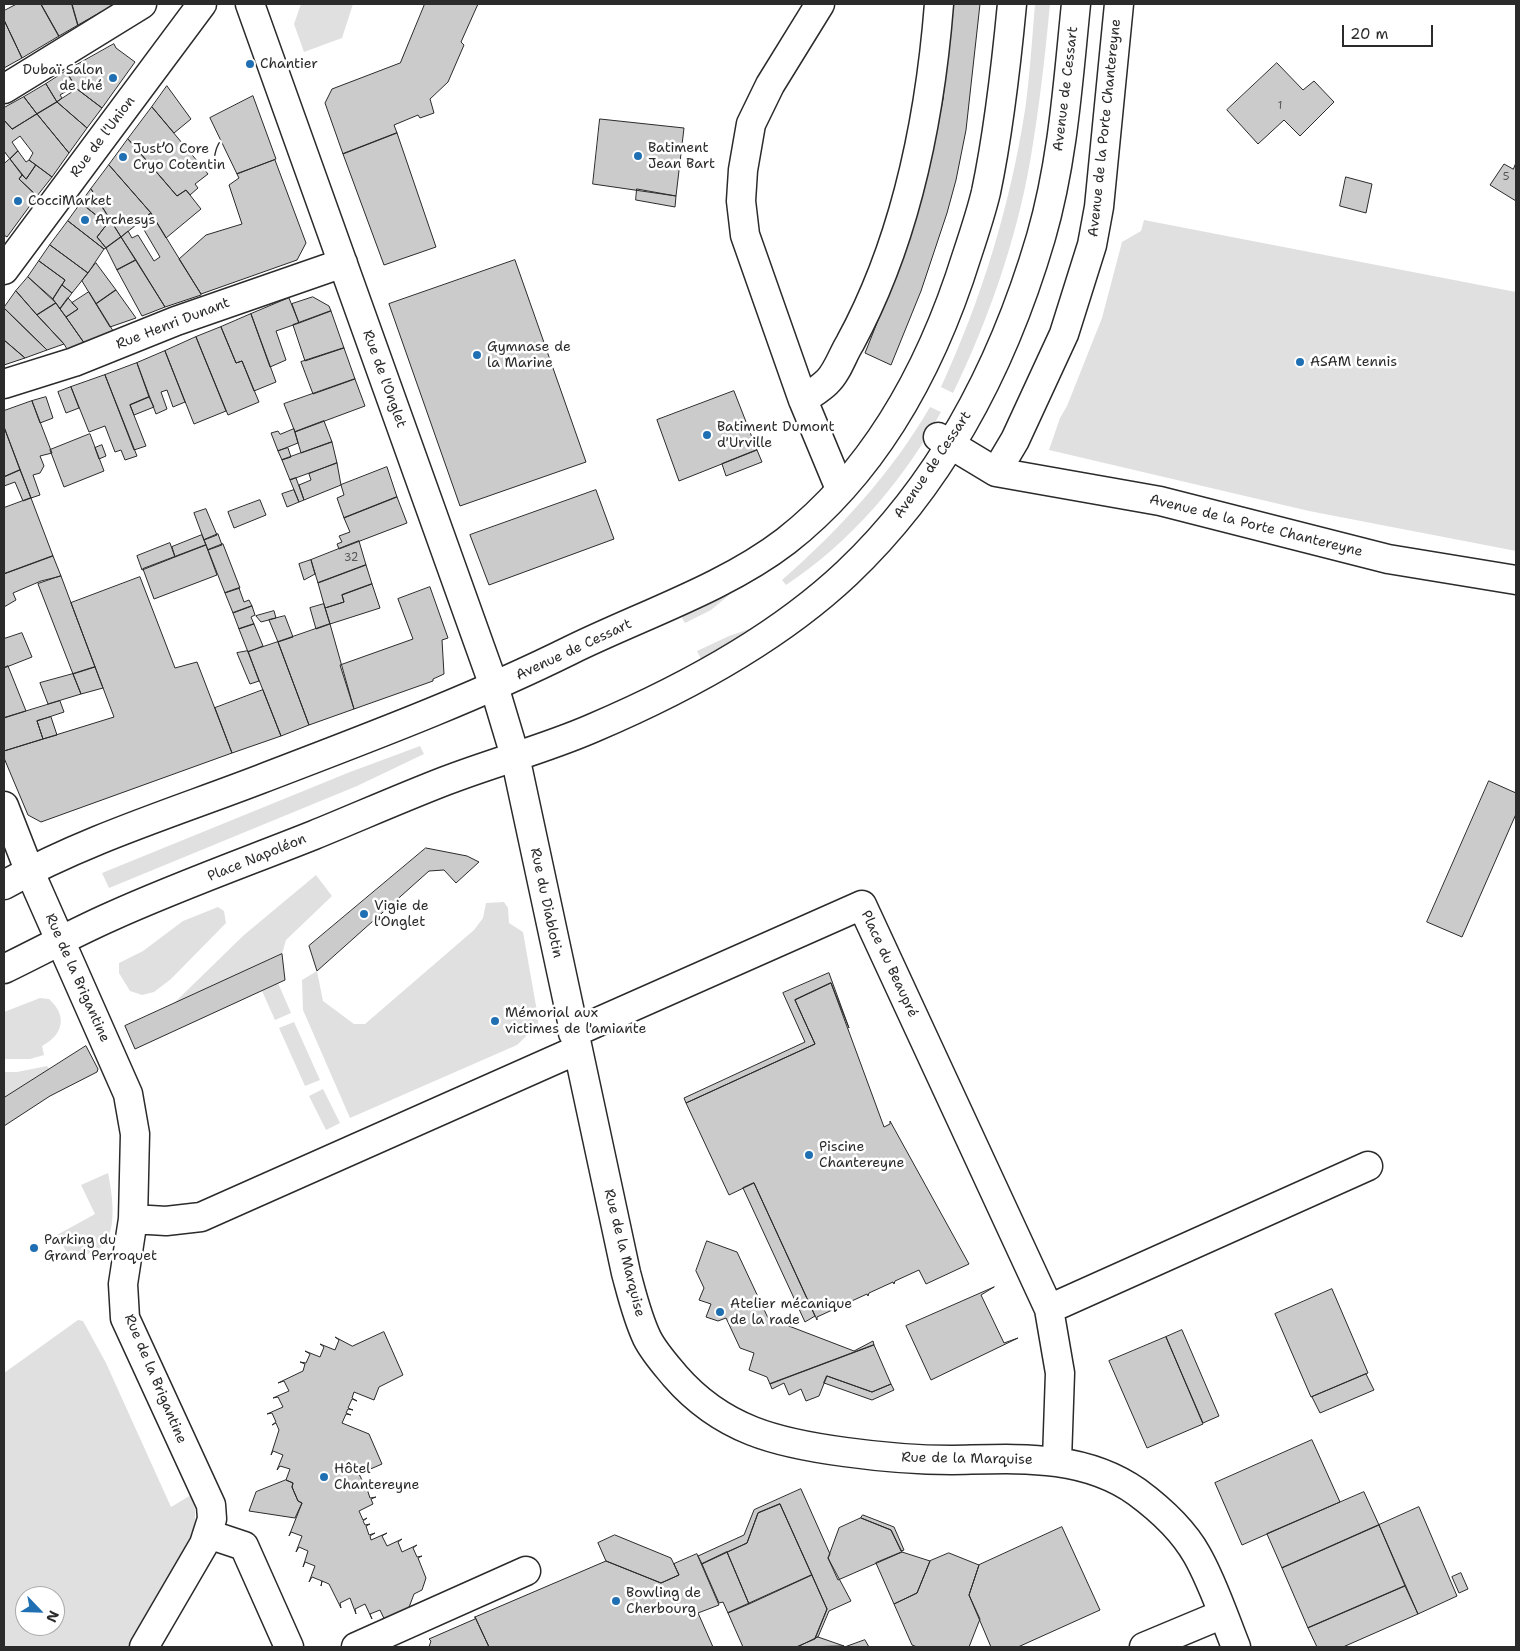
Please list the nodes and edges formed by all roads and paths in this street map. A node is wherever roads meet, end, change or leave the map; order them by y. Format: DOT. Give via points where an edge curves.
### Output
graph roads {
  1 [pos="142,4"];
  2 [pos="202,4"];
  3 [pos="250,4"];
  4 [pos="820,4"];
  5 [pos="939,4"];
  6 [pos="1012,4"];
  7 [pos="1076,4"];
  8 [pos="1119,4"];
  9 [pos="4,89"];
  10 [pos="343,263"];
  11 [pos="4,270"];
  12 [pos="4,384"];
  13 [pos="803,400"];
  14 [pos="944,441"];
  15 [pos="996,472"];
  16 [pos="840,489"];
  17 [pos="1516,580"];
  18 [pos="494,686"];
  19 [pos="515,756"];
  20 [pos="4,806"];
  21 [pos="29,870"];
  22 [pos="4,885"];
  23 [pos="60,942"];
  24 [pos="4,969"];
  25 [pos="575,1042"];
  26 [pos="1368,1166"];
  27 [pos="133,1219"];
  28 [pos="1049,1309"];
  29 [pos="1057,1460"];
  30 [pos="208,1534"];
  31 [pos="526,1571"];
  32 [pos="1223,1614"];
  33 [pos="144,1647"];
  34 [pos="289,1647"];
  35 [pos="356,1647"];
  36 [pos="1144,1647"];
  37 [pos="1236,1647"];
  1 -- 9 [label="street"];
  2 -- 11 [label="street, Rue de l'Union"];
  3 -- 10 [label="street, Rue de l'Onglet"];
  4 -- 13 [label="street" via="770,85 751,124 740,201 745,235"];
  5 -- 13 [label="street" via="926,115 908,196 882,274 828,381"];
  6 -- 16 [label="street, Avenue de Cessart" via="1007,60 985,196 955,294 915,386 876,446"];
  7 -- 14 [label="street, Avenue de Cessart" via="1063,134 1042,233 1012,325 985,384"];
  8 -- 15 [label="street, Avenue de la Porte Chantereyne" via="1099,207 1092,245 1064,334"];
  10 -- 12 [label="street, Rue Henri Dunant" via="176,321 74,362"];
  10 -- 18 [label="street, Rue de l'Onglet"];
  13 -- 16 [label="street"];
  14 -- 15 [label="street, Avenue de la Porte Chantereyne"];
  14 -- 19 [label="street, Avenue de Cessart" via="917,495 884,535 845,575 794,617 742,652 688,682 595,728"];
  15 -- 17 [label="street, Avenue de la Porte Chantereyne" via="1160,501 1388,559"];
  16 -- 18 [label="street, Avenue de Cessart" via="785,542 735,573"];
  18 -- 19 [label="street, Rue de l'Onglet"];
  18 -- 21 [label="street" via="423,717"];
  19 -- 23 [label="street, Place Napoléon" via="447,780 110,917"];
  19 -- 25 [label="street, Rue du Diablotin"];
  20 -- 21 [label="street, Rue de la Brigantine"];
  21 -- 22 [label="street"];
  21 -- 23 [label="street, Rue de la Brigantine"];
  23 -- 24 [label="street, Place Napoléon"];
  23 -- 27 [label="street, Rue de la Brigantine" via="128,1094 135,1134"];
  25 -- 27 [label="street" via="201,1217 166,1221"];
  25 -- 28 [label="street, Place du Beaupré" via="862,905"];
  25 -- 29 [label="street, Rue de la Marquise" via="626,1273 641,1324 663,1362 707,1408 752,1432 820,1448 926,1460"];
  26 -- 28 [label="street"];
  27 -- 30 [label="street, Rue de la Brigantine" via="123,1284 125,1318 211,1505"];
  28 -- 29 [label="street" via="1060,1373"];
  29 -- 32 [label="street, Rue de la Marquise" via="1111,1477 1162,1513 1198,1556"];
  30 -- 33 [label="street, Rue de la Brigantine"];
  30 -- 34 [label="street" via="244,1546"];
  31 -- 35 [label="street"];
  32 -- 36 [label="street"];
  32 -- 37 [label="street, Rue de la Marquise"];
}
